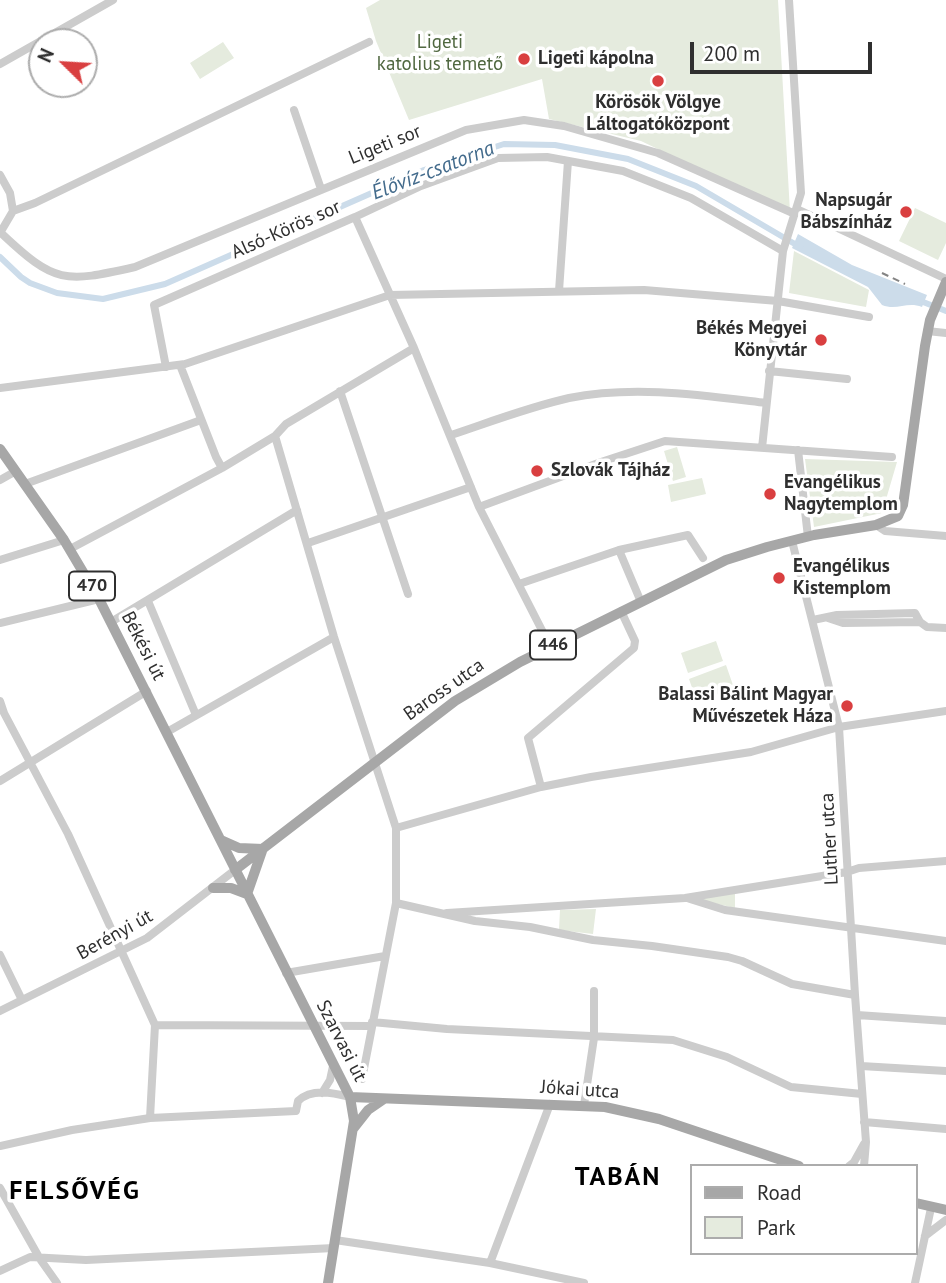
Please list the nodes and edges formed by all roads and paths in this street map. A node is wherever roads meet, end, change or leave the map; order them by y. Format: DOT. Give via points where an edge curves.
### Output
graph roads {
  1 [pos="113,0"];
  2 [pos="789,0"];
  3 [pos="369,42"];
  4 [pos="0,64"];
  5 [pos="294,110"];
  6 [pos="568,161"];
  7 [pos="0,175"];
  8 [pos="321,189"];
  9 [pos="13,211"];
  10 [pos="796,211"];
  11 [pos="355,217"];
  12 [pos="2,235"];
  13 [pos="784,248"];
  14 [pos="945,285"];
  15 [pos="558,291"];
  16 [pos="390,295"];
  17 [pos="778,301"];
  18 [pos="869,317"];
  19 [pos="929,325"];
  20 [pos="946,333"];
  21 [pos="414,348"];
  22 [pos="180,365"];
  23 [pos="166,367"];
  24 [pos="769,371"];
  25 [pos="847,379"];
  26 [pos="0,388"];
  27 [pos="340,391"];
  28 [pos="766,403"];
  29 [pos="201,420"];
  30 [pos="451,435"];
  31 [pos="275,436"];
  32 [pos="762,448"];
  33 [pos="0,449"];
  34 [pos="798,450"];
  35 [pos="892,457"];
  36 [pos="222,468"];
  37 [pos="16,471"];
  38 [pos="0,480"];
  39 [pos="25,484"];
  40 [pos="471,487"];
  41 [pos="479,508"];
  42 [pos="297,510"];
  43 [pos="381,518"];
  44 [pos="876,525"];
  45 [pos="946,536"];
  46 [pos="808,537"];
  47 [pos="792,541"];
  48 [pos="307,543"];
  49 [pos="67,544"];
  50 [pos="619,550"];
  51 [pos="703,558"];
  52 [pos="0,560"];
  53 [pos="519,584"];
  54 [pos="408,594"];
  55 [pos="99,599"];
  56 [pos="148,601"];
  57 [pos="641,602"];
  58 [pos="621,611"];
  59 [pos="813,620"];
  60 [pos="111,622"];
  61 [pos="0,623"];
  62 [pos="946,628"];
  63 [pos="334,637"];
  64 [pos="550,646"];
  65 [pos="147,691"];
  66 [pos="0,701"];
  67 [pos="946,711"];
  68 [pos="196,715"];
  69 [pos="839,727"];
  70 [pos="167,732"];
  71 [pos="31,762"];
  72 [pos="375,762"];
  73 [pos="0,781"];
  74 [pos="541,787"];
  75 [pos="396,828"];
  76 [pos="221,840"];
  77 [pos="263,849"];
  78 [pos="946,861"];
  79 [pos="235,870"];
  80 [pos="847,872"];
  81 [pos="212,888"];
  82 [pos="247,894"];
  83 [pos="685,898"];
  84 [pos="396,903"];
  85 [pos="508,909"];
  86 [pos="447,913"];
  87 [pos="506,924"];
  88 [pos="850,927"];
  89 [pos="946,941"];
  90 [pos="122,953"];
  91 [pos="0,955"];
  92 [pos="385,956"];
  93 [pos="286,973"];
  94 [pos="594,991"];
  95 [pos="855,995"];
  96 [pos="22,1000"];
  97 [pos="0,1011"];
  98 [pos="857,1015"];
  99 [pos="946,1021"];
  100 [pos="372,1024"];
  101 [pos="155,1025"];
  102 [pos="312,1025"];
  103 [pos="594,1038"];
  104 [pos="333,1066"];
  105 [pos="861,1066"];
  106 [pos="946,1071"];
  107 [pos="362,1079"];
  108 [pos="322,1093"];
  109 [pos="862,1094"];
  110 [pos="349,1097"];
  111 [pos="384,1099"];
  112 [pos="550,1104"];
  113 [pos="583,1105"];
  114 [pos="150,1118"];
  115 [pos="864,1122"];
  116 [pos="353,1129"];
  117 [pos="944,1129"];
  118 [pos="866,1142"];
  119 [pos="0,1146"];
  120 [pos="793,1164"];
  121 [pos="852,1164"];
  122 [pos="864,1164"];
  123 [pos="0,1188"];
  124 [pos="918,1204"];
  125 [pos="930,1208"];
  126 [pos="946,1210"];
  127 [pos="946,1220"];
  128 [pos="925,1236"];
  129 [pos="335,1244"];
  130 [pos="40,1259"];
  131 [pos="491,1263"];
  132 [pos="0,1271"];
  133 [pos="57,1283"];
  134 [pos="328,1283"];
  135 [pos="584,1283"];
  136 [pos="915,1283"];
  1 -- 4 [label="street"];
  2 -- 10 [label="street" via="801,193"];
  3 -- 9 [label="street"];
  5 -- 8 [label="street"];
  6 -- 11 [label="street, Alsó-Körös sor" via="498,158"];
  6 -- 13 [label="street, Alsó-Körös sor" via="623,171 691,198"];
  6 -- 15 [label="street"];
  7 -- 9 [label="street"];
  8 -- 10 [label="street, Ligeti sor" via="466,130 524,120 658,153"];
  8 -- 12 [label="street, Ligeti sor" via="135,267 89,277 45,270"];
  9 -- 12 [label="street"];
  10 -- 13 [label="street"];
  10 -- 14 [label="street, Ligeti sor"];
  11 -- 16 [label="street"];
  11 -- 23 [label="street, Alsó-Körös sor" via="154,305"];
  13 -- 17 [label="street"];
  14 -- 19 [label="main road, 446"];
  15 -- 16 [label="street"];
  15 -- 17 [label="street" via="645,290"];
  16 -- 21 [label="street"];
  16 -- 22 [label="street"];
  17 -- 18 [label="street"];
  17 -- 24 [label="street"];
  19 -- 20 [label="street"];
  19 -- 44 [label="main road, 446" via="903,505 898,516"];
  21 -- 27 [label="street"];
  21 -- 30 [label="street"];
  22 -- 23 [label="street"];
  22 -- 29 [label="street"];
  23 -- 26 [label="street"];
  24 -- 25 [label="street"];
  24 -- 28 [label="street"];
  27 -- 31 [label="street" via="286,424"];
  27 -- 43 [label="street"];
  28 -- 30 [label="street" via="647,391 597,394 530,409"];
  28 -- 32 [label="street"];
  29 -- 36 [label="street"];
  29 -- 39 [label="street"];
  30 -- 40 [label="street"];
  31 -- 36 [label="street"];
  31 -- 42 [label="street, Szarvasi út"];
  32 -- 34 [label="street"];
  32 -- 41 [label="street" via="665,441"];
  33 -- 37 [label="main road, Békési út / 470"];
  34 -- 35 [label="street"];
  34 -- 46 [label="street"];
  36 -- 49 [label="street"];
  37 -- 38 [label="street"];
  37 -- 39 [label="main road, Békési út / 470"];
  39 -- 49 [label="main road, Békési út / 470"];
  40 -- 41 [label="street"];
  40 -- 43 [label="street"];
  41 -- 53 [label="street"];
  42 -- 48 [label="street, Szarvasi út"];
  42 -- 56 [label="street"];
  43 -- 48 [label="street"];
  43 -- 54 [label="street"];
  44 -- 45 [label="street" via="885,531"];
  44 -- 46 [label="main road, 446"];
  46 -- 47 [label="main road, 446"];
  47 -- 57 [label="main road, Baross utca / 446" via="745,553"];
  47 -- 59 [label="street, Luther utca"];
  48 -- 63 [label="street, Szarvasi út"];
  49 -- 52 [label="street"];
  49 -- 55 [label="main road, Békési út / 470"];
  50 -- 51 [label="street" via="688,535"];
  50 -- 53 [label="street"];
  50 -- 57 [label="street"];
  53 -- 64 [label="street"];
  55 -- 60 [label="main road, Békési út / 470"];
  55 -- 61 [label="street"];
  56 -- 60 [label="street"];
  56 -- 68 [label="street"];
  57 -- 58 [label="main road, Baross utca / 446"];
  58 -- 64 [label="main road, Baross utca / 446"];
  58 -- 74 [label="street" via="634,648 528,738"];
  59 -- 62 [label="street" via="920,622"];
  59 -- 69 [label="street, Luther utca"];
  60 -- 65 [label="main road, Békési út / 470"];
  63 -- 68 [label="street"];
  63 -- 72 [label="street, Szarvasi út"];
  64 -- 72 [label="main road, Baross utca / 446" via="471,690"];
  65 -- 70 [label="main road, Békési út / 470"];
  65 -- 71 [label="street"];
  66 -- 71 [label="street"];
  67 -- 69 [label="street"];
  68 -- 70 [label="street"];
  69 -- 74 [label="street" via="751,751"];
  69 -- 80 [label="street, Luther utca"];
  70 -- 76 [label="main road, Békési út / 470"];
  71 -- 73 [label="street"];
  71 -- 90 [label="street"];
  72 -- 75 [label="street, Szarvasi út"];
  72 -- 77 [label="main road, Baross utca / 446"];
  74 -- 75 [label="street"];
  75 -- 84 [label="street, Szarvasi út"];
  76 -- 77 [label="main road" via="239,848"];
  76 -- 79 [label="main road, Békési út / 470"];
  77 -- 79 [label="main road, Baross utca / 446"];
  77 -- 82 [label="main road"];
  78 -- 80 [label="street"];
  79 -- 81 [label="street, Berényi út"];
  79 -- 82 [label="main road, Szarvasi út"];
  80 -- 83 [label="street"];
  80 -- 88 [label="street, Luther utca"];
  81 -- 82 [label="main road"];
  81 -- 90 [label="street, Berényi út"];
  82 -- 93 [label="main road, Szarvasi út"];
  83 -- 85 [label="street"];
  83 -- 88 [label="street" via="725,910"];
  84 -- 86 [label="street"];
  84 -- 92 [label="street, Szarvasi út"];
  85 -- 86 [label="street"];
  85 -- 87 [label="street"];
  86 -- 87 [label="street"];
  87 -- 95 [label="street" via="728,957 792,984"];
  88 -- 89 [label="street"];
  88 -- 95 [label="street, Luther utca"];
  90 -- 96 [label="street, Berényi út"];
  90 -- 101 [label="street"];
  91 -- 96 [label="street"];
  92 -- 93 [label="street"];
  92 -- 100 [label="street, Szarvasi út"];
  93 -- 102 [label="main road, Szarvasi út"];
  94 -- 103 [label="street"];
  95 -- 98 [label="street, Luther utca"];
  96 -- 97 [label="street, Berényi út"];
  98 -- 99 [label="street"];
  98 -- 105 [label="street, Luther utca"];
  100 -- 102 [label="street"];
  100 -- 103 [label="street"];
  100 -- 107 [label="street, Szarvasi út"];
  101 -- 102 [label="street"];
  101 -- 114 [label="street"];
  102 -- 104 [label="main road, Szarvasi út"];
  103 -- 109 [label="street" via="673,1040 727,1057 792,1087"];
  103 -- 113 [label="street"];
  104 -- 108 [label="street"];
  104 -- 110 [label="main road, Szarvasi út"];
  105 -- 106 [label="street"];
  105 -- 109 [label="street, Luther utca"];
  108 -- 110 [label="street"];
  108 -- 114 [label="street" via="303,1097 296,1111"];
  109 -- 115 [label="street, Luther utca"];
  110 -- 111 [label="main road, Jókai utca"];
  110 -- 116 [label="main road, Szarvasi út"];
  111 -- 112 [label="main road, Jókai utca"];
  111 -- 116 [label="main road"];
  112 -- 113 [label="main road, Jókai utca"];
  112 -- 131 [label="street"];
  113 -- 120 [label="main road, Jókai utca" via="642,1114"];
  114 -- 119 [label="street"];
  115 -- 117 [label="street"];
  115 -- 118 [label="street, Luther utca"];
  116 -- 129 [label="main road, Szarvasi út"];
  118 -- 121 [label="street"];
  118 -- 122 [label="street, Luther utca"];
  123 -- 130 [label="street"];
  124 -- 125 [label="main road"];
  125 -- 126 [label="main road"];
  125 -- 128 [label="street"];
  127 -- 128 [label="street"];
  128 -- 136 [label="street"];
  129 -- 130 [label="street"];
  129 -- 131 [label="street"];
  129 -- 134 [label="main road, Szarvasi út"];
  130 -- 132 [label="street" via="30,1257"];
  130 -- 133 [label="street"];
  131 -- 135 [label="street"];
}
